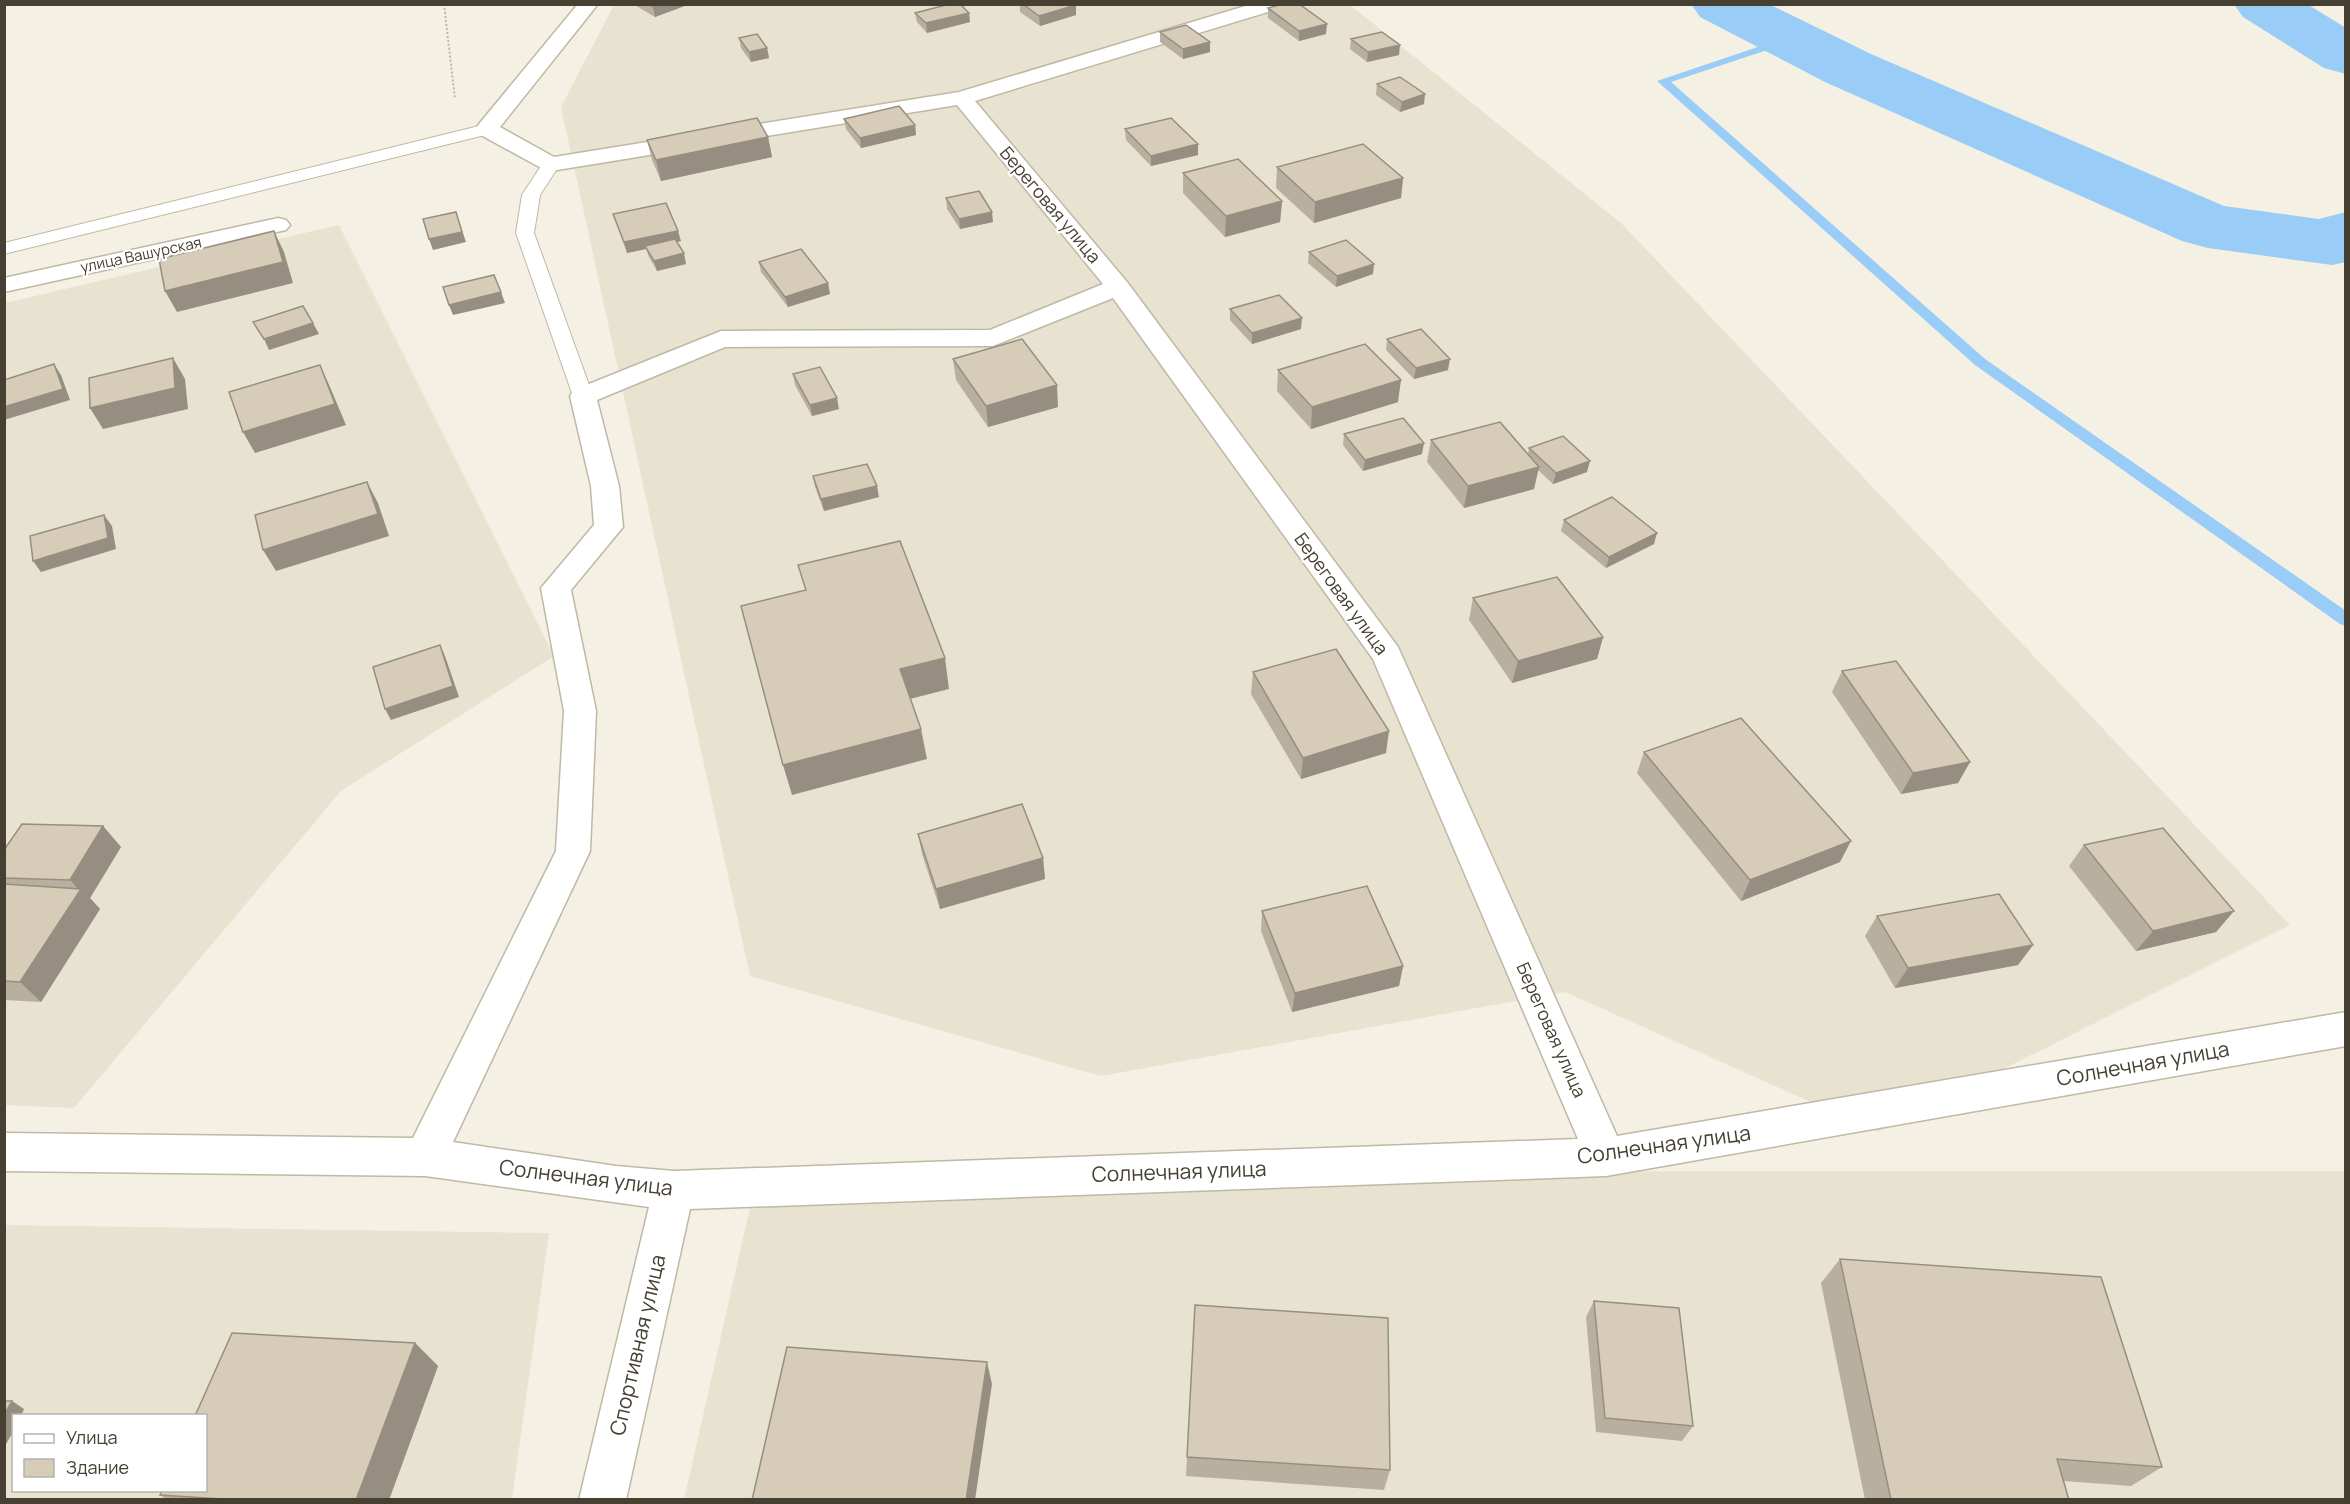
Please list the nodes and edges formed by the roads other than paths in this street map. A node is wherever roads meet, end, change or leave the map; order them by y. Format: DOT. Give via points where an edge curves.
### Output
graph roads {
  1 [pos="589,4"];
  2 [pos="1274,4"];
  3 [pos="962,98"];
  4 [pos="487,129"];
  5 [pos="551,164"];
  6 [pos="278,225"];
  7 [pos="4,249"];
  8 [pos="4,285"];
  9 [pos="1118,286"];
  10 [pos="583,396"];
  11 [pos="2346,1029"];
  12 [pos="4,1152"];
  13 [pos="425,1157"];
  14 [pos="1606,1157"];
  15 [pos="674,1190"];
  16 [pos="602,1500"];
  1 -- 4 [label="street"];
  2 -- 3 [label="street"];
  3 -- 5 [label="street"];
  3 -- 9 [label="street, Береговая улица"];
  4 -- 5 [label="street"];
  4 -- 7 [label="lane"];
  5 -- 10 [label="lane" via="531,195 525,233"];
  6 -- 8 [label="street, улица Вашурская"];
  9 -- 10 [label="street" via="993,338 721,339"];
  9 -- 14 [label="street, Береговая улица" via="1386,655"];
  10 -- 13 [label="street" via="605,486 609,526 556,588 580,711 573,851"];
  11 -- 14 [label="street, Солнечная улица"];
  12 -- 13 [label="street, Солнечная улица"];
  13 -- 15 [label="street, Солнечная улица"];
  14 -- 15 [label="street, Солнечная улица"];
  15 -- 16 [label="street, Спортивная улица"];
}
